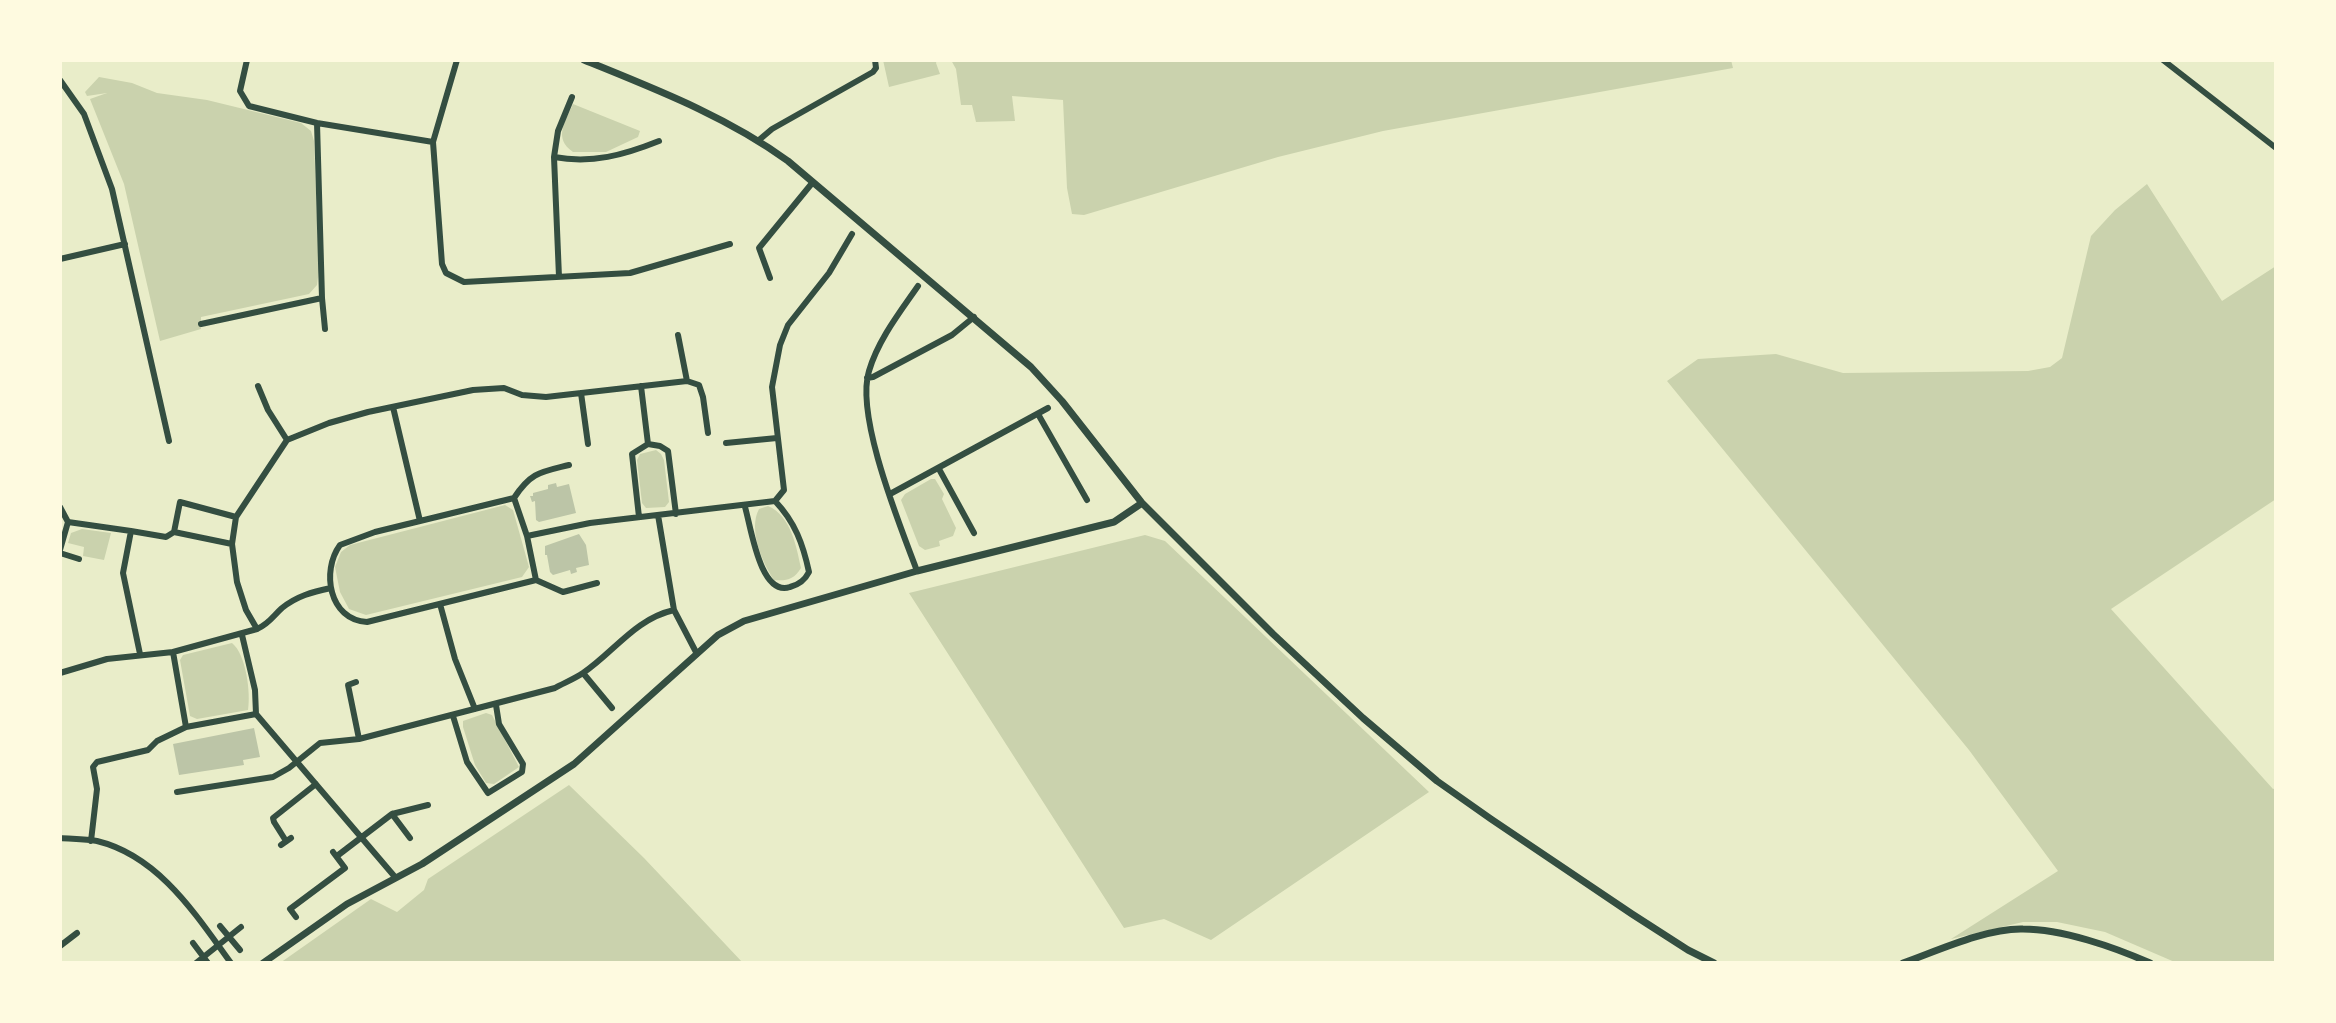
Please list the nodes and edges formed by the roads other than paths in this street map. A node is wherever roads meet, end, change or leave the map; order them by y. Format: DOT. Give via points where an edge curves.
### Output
graph roads {
  1 [pos="247,60"];
  2 [pos="457,60"];
  3 [pos="584,60"];
  4 [pos="875,60"];
  5 [pos="2163,60"];
  6 [pos="60,80"];
  7 [pos="572,97"];
  8 [pos="317,123"];
  9 [pos="759,140"];
  10 [pos="659,141"];
  11 [pos="433,142"];
  12 [pos="2276,148"];
  13 [pos="554,157"];
  14 [pos="813,182"];
  15 [pos="852,234"];
  16 [pos="125,244"];
  17 [pos="730,244"];
  18 [pos="60,259"];
  19 [pos="559,277"];
  20 [pos="770,278"];
  21 [pos="918,286"];
  22 [pos="322,298"];
  23 [pos="974,317"];
  24 [pos="201,324"];
  25 [pos="325,329"];
  26 [pos="678,335"];
  27 [pos="867,378"];
  28 [pos="687,381"];
  29 [pos="258,386"];
  30 [pos="641,386"];
  31 [pos="581,393"];
  32 [pos="393,407"];
  33 [pos="1048,408"];
  34 [pos="1038,414"];
  35 [pos="708,433"];
  36 [pos="777,438"];
  37 [pos="287,440"];
  38 [pos="169,441"];
  39 [pos="726,443"];
  40 [pos="588,444"];
  41 [pos="648,444"];
  42 [pos="569,465"];
  43 [pos="939,469"];
  44 [pos="890,494"];
  45 [pos="514,498"];
  46 [pos="1087,500"];
  47 [pos="775,501"];
  48 [pos="1142,503"];
  49 [pos="60,507"];
  50 [pos="745,507"];
  51 [pos="676,514"];
  52 [pos="658,515"];
  53 [pos="236,517"];
  54 [pos="639,517"];
  55 [pos="420,521"];
  56 [pos="68,522"];
  57 [pos="131,531"];
  58 [pos="174,532"];
  59 [pos="974,533"];
  60 [pos="527,536"];
  61 [pos="232,544"];
  62 [pos="60,552"];
  63 [pos="79,559"];
  64 [pos="917,571"];
  65 [pos="536,580"];
  66 [pos="597,583"];
  67 [pos="331,588"];
  68 [pos="440,604"];
  69 [pos="674,610"];
  70 [pos="257,629"];
  71 [pos="242,635"];
  72 [pos="173,652"];
  73 [pos="140,654"];
  74 [pos="697,654"];
  75 [pos="62,670"];
  76 [pos="583,673"];
  77 [pos="356,682"];
  78 [pos="496,705"];
  79 [pos="612,708"];
  80 [pos="475,709"];
  81 [pos="256,714"];
  82 [pos="453,716"];
  83 [pos="186,727"];
  84 [pos="359,739"];
  85 [pos="297,760"];
  86 [pos="316,784"];
  87 [pos="177,792"];
  88 [pos="428,805"];
  89 [pos="392,814"];
  90 [pos="60,838"];
  91 [pos="363,838"];
  92 [pos="410,838"];
  93 [pos="91,841"];
  94 [pos="286,841"];
  95 [pos="395,877"];
  96 [pos="296,917"];
  97 [pos="220,926"];
  98 [pos="241,927"];
  99 [pos="77,933"];
  100 [pos="229,937"];
  101 [pos="193,943"];
  102 [pos="218,945"];
  103 [pos="60,946"];
  104 [pos="240,950"];
  105 [pos="206,960"];
  106 [pos="196,963"];
  107 [pos="231,963"];
  108 [pos="263,963"];
  109 [pos="1714,963"];
  110 [pos="1903,963"];
  111 [pos="2150,963"];
  1 -- 8 [label="street" via="240,91 249,106"];
  2 -- 11 [label="street"];
  3 -- 9 [label="street"];
  4 -- 9 [label="street" via="873,72"];
  5 -- 12 [label="street"];
  6 -- 16 [label="street" via="78,103 92,136"];
  7 -- 13 [label="street"];
  8 -- 11 [label="street"];
  8 -- 22 [label="street"];
  9 -- 14 [label="street"];
  10 -- 13 [label="street" via="601,160"];
  11 -- 19 [label="street" via="446,273 464,282"];
  13 -- 19 [label="street"];
  14 -- 20 [label="street" via="759,248"];
  14 -- 23 [label="street"];
  15 -- 36 [label="street" via="788,325 780,345 772,387"];
  16 -- 18 [label="street"];
  16 -- 38 [label="street"];
  17 -- 19 [label="street" via="630,273"];
  21 -- 27 [label="street" via="881,344"];
  22 -- 24 [label="street"];
  22 -- 25 [label="street"];
  23 -- 27 [label="street" via="952,335"];
  23 -- 48 [label="street" via="1049,386"];
  26 -- 28 [label="street"];
  27 -- 44 [label="street" via="867,410"];
  28 -- 30 [label="street"];
  28 -- 35 [label="street" via="699,385"];
  29 -- 37 [label="street"];
  30 -- 31 [label="street"];
  30 -- 41 [label="street"];
  31 -- 32 [label="street" via="534,397 504,388"];
  31 -- 40 [label="street"];
  32 -- 37 [label="street"];
  32 -- 55 [label="street"];
  33 -- 34 [label="street"];
  34 -- 43 [label="street"];
  34 -- 46 [label="street"];
  36 -- 39 [label="street"];
  36 -- 47 [label="street" via="784,490"];
  37 -- 53 [label="street"];
  41 -- 51 [label="street" via="668,451"];
  41 -- 54 [label="street" via="632,454"];
  42 -- 45 [label="street" via="533,475"];
  43 -- 44 [label="street"];
  43 -- 59 [label="street"];
  44 -- 64 [label="street"];
  45 -- 55 [label="street"];
  45 -- 60 [label="street"];
  47 -- 50 [label="street"];
  47 -- 50 [label="street" via="797,532 809,572 788,588 768,582"];
  48 -- 64 [label="street" via="1114,522"];
  48 -- 109 [label="street" via="1284,644 1437,781 1632,914"];
  49 -- 56 [label="street"];
  50 -- 51 [label="street"];
  51 -- 52 [label="street"];
  52 -- 54 [label="street"];
  52 -- 69 [label="street"];
  53 -- 58 [label="street" via="180,502"];
  53 -- 61 [label="street"];
  54 -- 60 [label="street"];
  55 -- 67 [label="street" via="340,545 330,564"];
  56 -- 57 [label="street"];
  56 -- 62 [label="street"];
  57 -- 58 [label="street" via="166,537"];
  57 -- 73 [label="street" via="123,573"];
  58 -- 61 [label="street"];
  60 -- 65 [label="street"];
  61 -- 70 [label="street" via="241,596"];
  62 -- 63 [label="street"];
  64 -- 74 [label="street" via="744,621"];
  65 -- 66 [label="street" via="563,592"];
  65 -- 68 [label="street"];
  67 -- 68 [label="street" via="337,605 358,621"];
  67 -- 70 [label="street" via="297,598"];
  68 -- 80 [label="street"];
  69 -- 74 [label="street"];
  69 -- 76 [label="street" via="629,632"];
  70 -- 71 [label="street"];
  71 -- 72 [label="street"];
  71 -- 81 [label="street"];
  72 -- 73 [label="street"];
  72 -- 83 [label="street"];
  73 -- 75 [label="street"];
  74 -- 95 [label="street" via="574,764"];
  76 -- 78 [label="street" via="555,688"];
  76 -- 79 [label="street"];
  77 -- 84 [label="street" via="348,685"];
  78 -- 80 [label="street"];
  78 -- 82 [label="street" via="499,724 523,764 522,772 488,793 467,762"];
  80 -- 82 [label="street"];
  81 -- 83 [label="street"];
  81 -- 85 [label="street"];
  82 -- 84 [label="street"];
  83 -- 93 [label="street" via="148,750 97,762"];
  84 -- 85 [label="street" via="320,743"];
  85 -- 86 [label="street"];
  85 -- 87 [label="street" via="273,777"];
  86 -- 91 [label="street"];
  86 -- 94 [label="street" via="273,818"];
  88 -- 89 [label="street"];
  89 -- 91 [label="street"];
  89 -- 92 [label="street"];
  90 -- 93 [label="street"];
  91 -- 95 [label="street"];
  91 -- 96 [label="street" via="335,854 345,868 290,909"];
  93 -- 102 [label="street" via="134,855 166,879"];
  95 -- 108 [label="street"];
  97 -- 100 [label="street"];
  98 -- 100 [label="street"];
  99 -- 103 [label="street"];
  100 -- 102 [label="street"];
  100 -- 104 [label="street"];
  101 -- 105 [label="street"];
  102 -- 105 [label="street"];
  102 -- 107 [label="street"];
  105 -- 106 [label="street"];
  110 -- 111 [label="street" via="2021,929 2076,938"];
}
